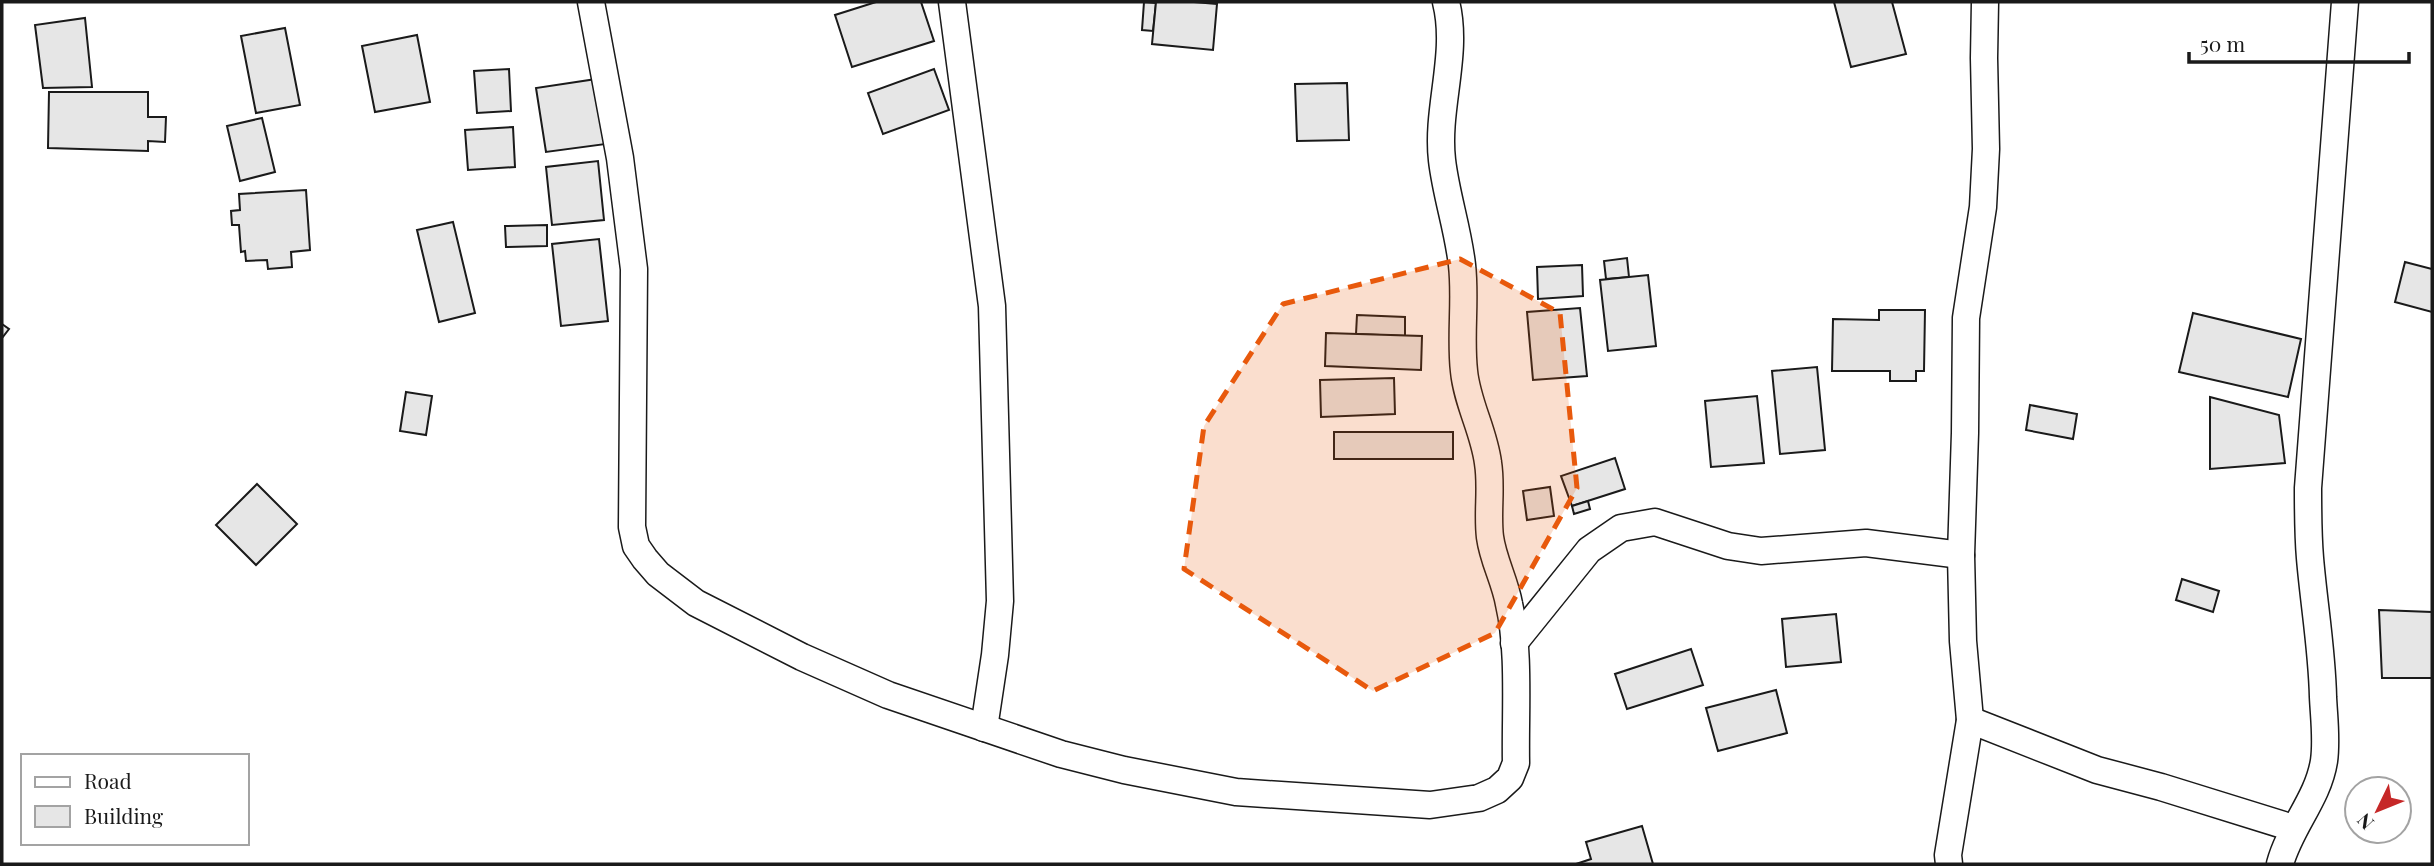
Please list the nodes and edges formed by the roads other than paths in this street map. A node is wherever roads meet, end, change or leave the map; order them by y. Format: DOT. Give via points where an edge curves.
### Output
graph roads {
  1 [pos="591,2"];
  2 [pos="952,2"];
  3 [pos="1446,2"];
  4 [pos="1985,2"];
  5 [pos="2345,2"];
  6 [pos="1961,555"];
  7 [pos="1514,643"];
  8 [pos="1970,720"];
  9 [pos="984,728"];
  10 [pos="2293,828"];
  11 [pos="1949,864"];
  12 [pos="2280,864"];
  1 -- 9 [label="street" via="620,158 634,269 632,527 636,546 659,574 696,603 888,695"];
  2 -- 9 [label="street" via="992,306 1000,601"];
  3 -- 7 [label="street" via="1449,54 1440,127 1442,162 1462,263 1464,370 1489,464 1490,537 1509,603"];
  4 -- 6 [label="street" via="1986,149 1983,207 1966,318"];
  5 -- 10 [label="street" via="2308,488 2309,556 2326,746 2315,792"];
  6 -- 7 [label="street" via="1866,543 1761,551 1728,546 1655,522 1621,527 1589,550"];
  6 -- 8 [label="street"];
  7 -- 9 [label="street" via="1516,763 1510,778 1479,798 1430,805 1236,792 1112,767"];
  8 -- 10 [label="street" via="2097,770"];
  8 -- 11 [label="street"];
  10 -- 12 [label="street"];
}
